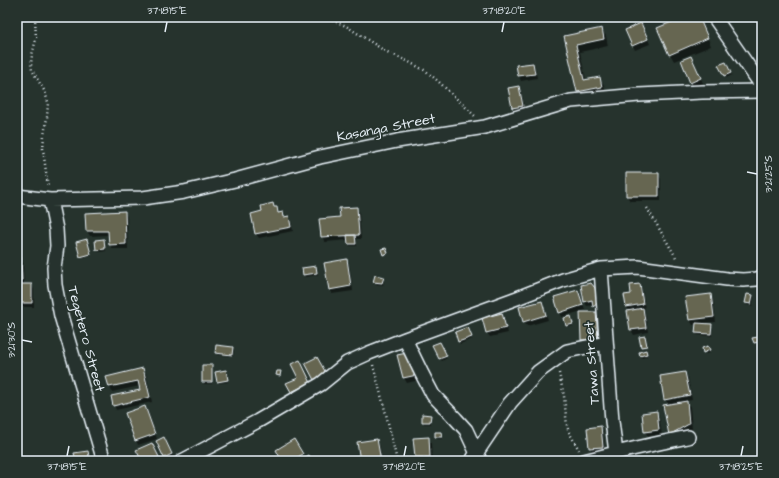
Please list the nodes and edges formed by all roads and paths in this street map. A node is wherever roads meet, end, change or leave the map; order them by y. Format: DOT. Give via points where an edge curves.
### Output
graph roads {
  1 [pos="35,17"];
  2 [pos="325,17"];
  3 [pos="714,17"];
  4 [pos="762,86"];
  5 [pos="762,91"];
  6 [pos="485,127"];
  7 [pos="17,196"];
  8 [pos="50,200"];
  9 [pos="647,208"];
  10 [pos="601,269"];
  11 [pos="685,273"];
  12 [pos="762,277"];
  13 [pos="405,339"];
  14 [pos="606,343"];
  15 [pos="369,353"];
  16 [pos="556,359"];
  17 [pos="688,437"];
  18 [pos="616,453"];
  19 [pos="582,457"];
  20 [pos="477,458"];
  21 [pos="104,461"];
  22 [pos="182,461"];
  23 [pos="397,461"];
  1 -- 8 [label="path" via="36,39 31,64 48,102 43,149"];
  2 -- 6 [label="path" via="346,26 385,52 426,71"];
  3 -- 4 [label="street"];
  5 -- 6 [label="street, Kasanga Street" via="639,95 571,101"];
  6 -- 8 [label="street, Kasanga Street" via="320,157 184,192 143,198"];
  7 -- 8 [label="street, Kasanga Street"];
  8 -- 21 [label="street, Tegetero Street" via="56,229 54,268 61,316"];
  9 -- 11 [label="path"];
  10 -- 11 [label="street" via="638,267"];
  10 -- 13 [label="street" via="563,280"];
  10 -- 14 [label="street, Tawa Street"];
  11 -- 12 [label="street" via="727,280"];
  13 -- 15 [label="street"];
  13 -- 20 [label="street" via="433,395 466,430"];
  14 -- 16 [label="street" via="567,351"];
  14 -- 18 [label="street, Tawa Street"];
  15 -- 22 [label="street" via="347,363 321,384"];
  15 -- 23 [label="path"];
  16 -- 19 [label="path" via="567,426"];
  16 -- 20 [label="street" via="538,372 510,403"];
  17 -- 18 [label="street"];
  18 -- 19 [label="street"];
}
